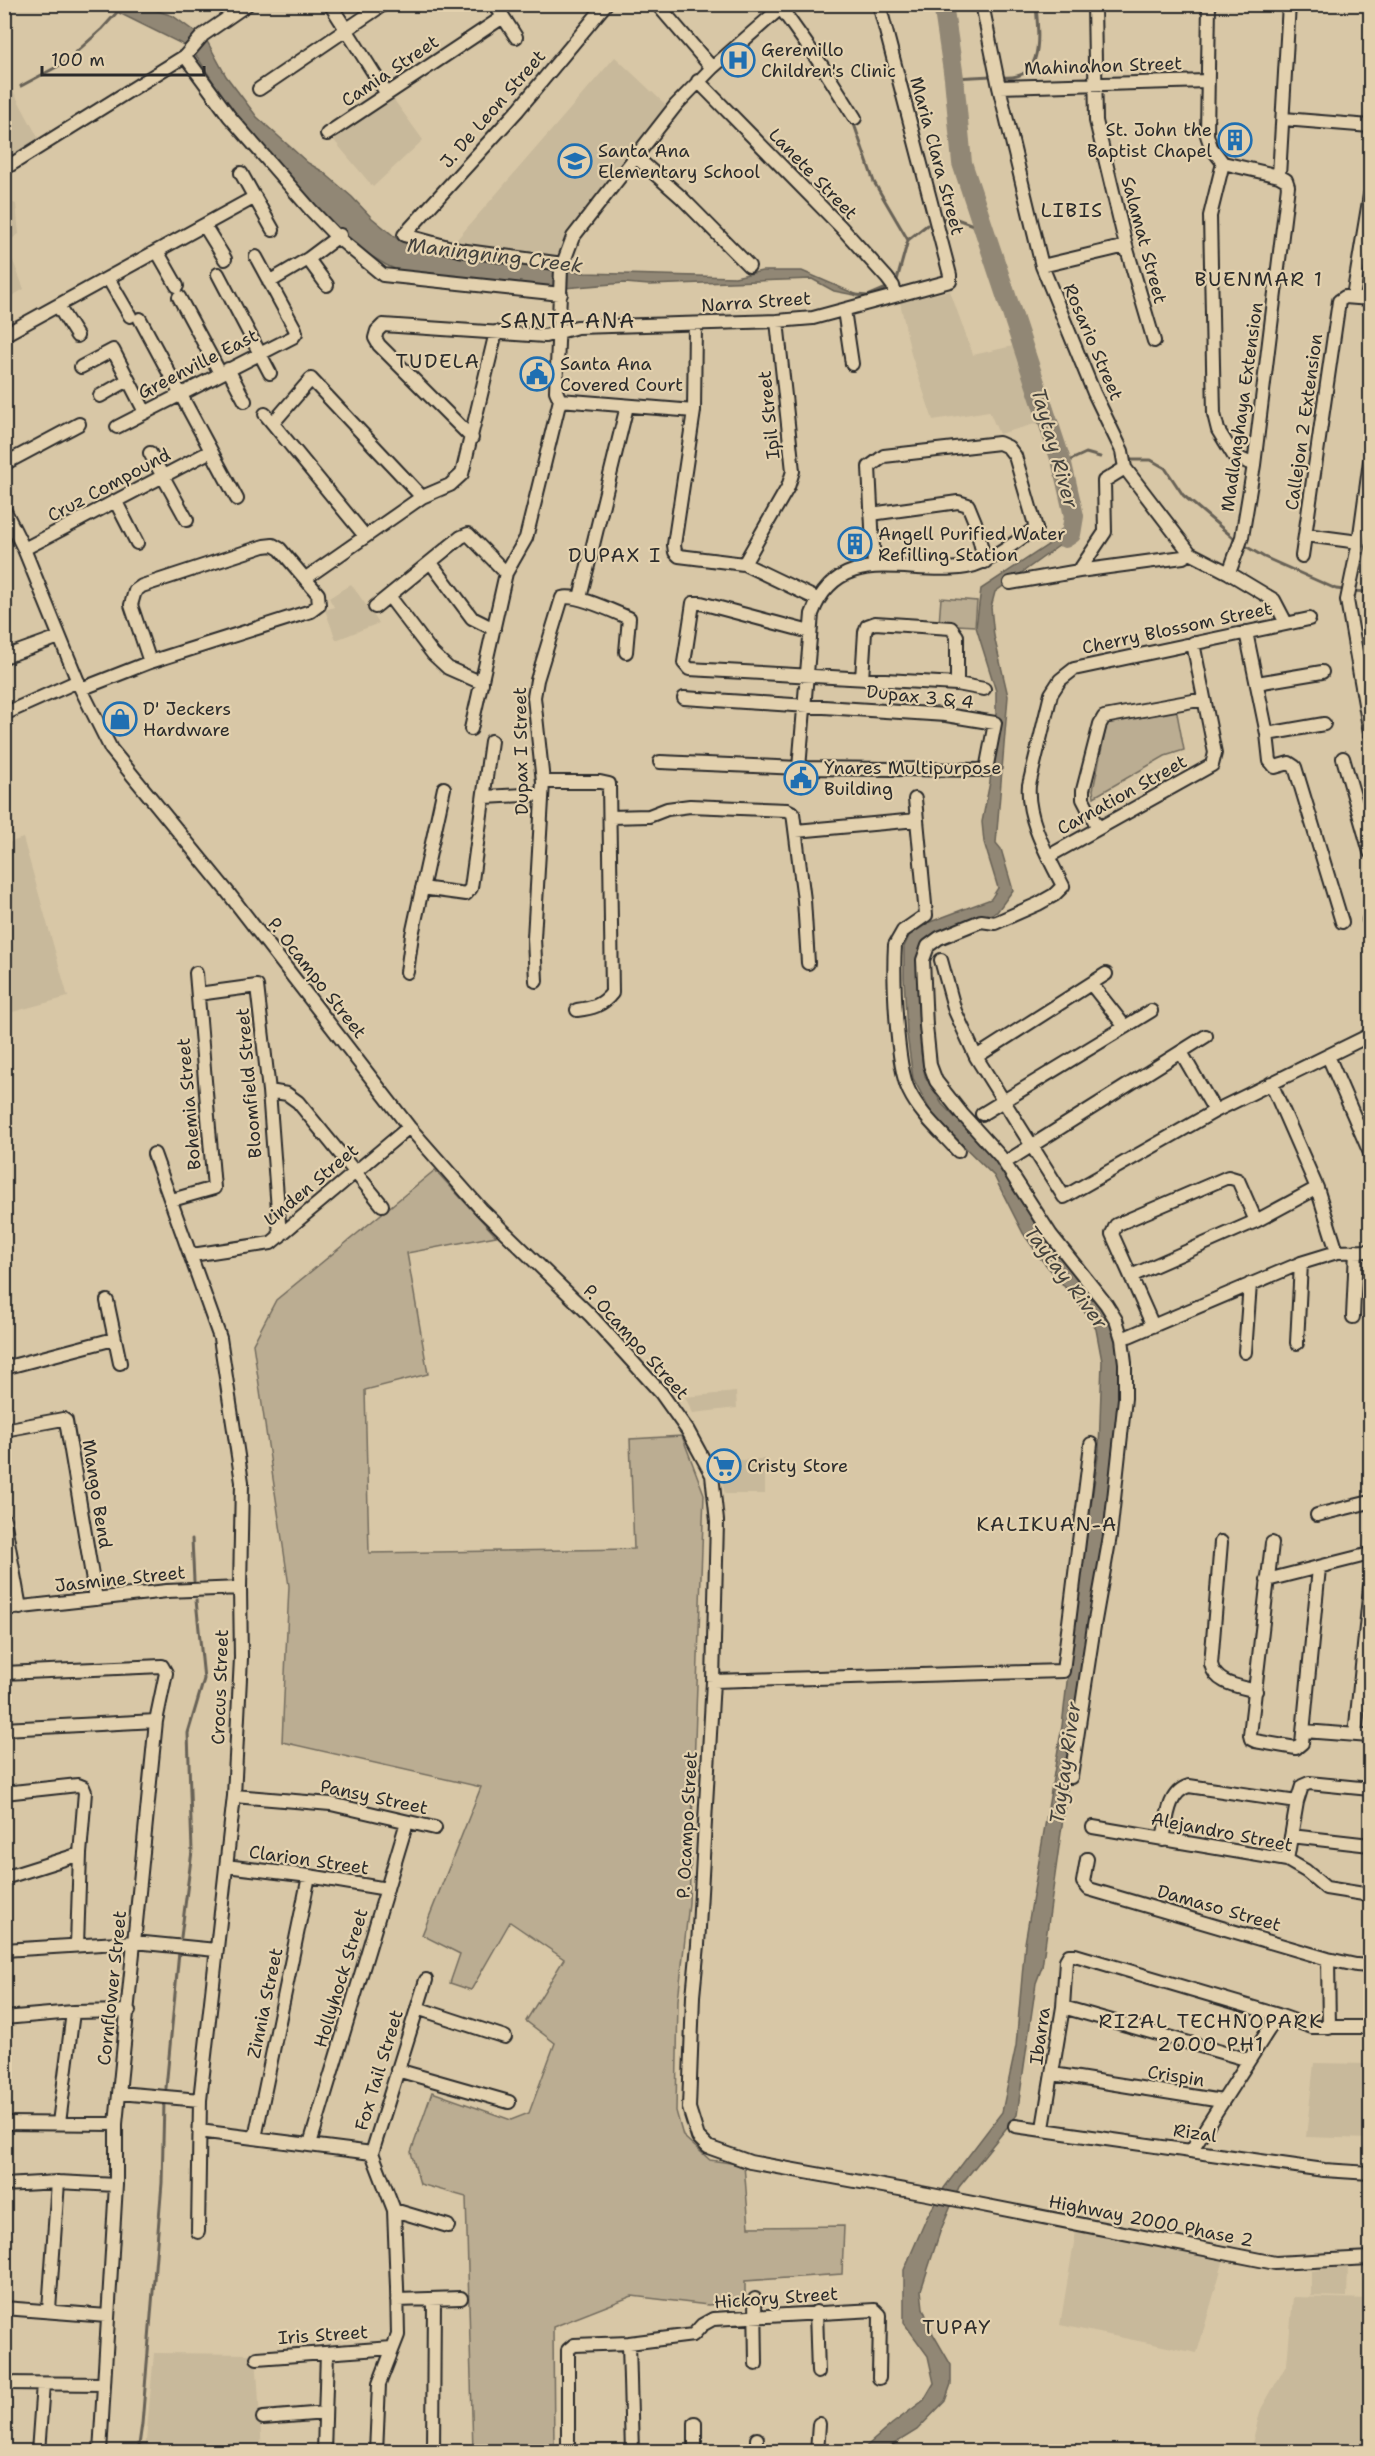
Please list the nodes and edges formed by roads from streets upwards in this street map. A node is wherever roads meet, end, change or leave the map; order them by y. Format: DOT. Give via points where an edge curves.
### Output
graph roads {
  1 [pos="249,4"];
  2 [pos="330,4"];
  3 [pos="384,4"];
  4 [pos="495,4"];
  5 [pos="606,4"];
  6 [pos="657,4"];
  7 [pos="879,4"];
  8 [pos="982,4"];
  9 [pos="1094,4"];
  10 [pos="1209,4"];
  11 [pos="1288,4"];
  12 [pos="782,6"];
  13 [pos="503,17"];
  14 [pos="346,28"];
  15 [pos="516,37"];
  16 [pos="186,55"];
  17 [pos="712,68"];
  18 [pos="698,81"];
  19 [pos="1207,81"];
  20 [pos="998,82"];
  21 [pos="1094,83"];
  22 [pos="259,89"];
  23 [pos="387,94"];
  24 [pos="855,118"];
  25 [pos="1284,119"];
  26 [pos="1371,126"];
  27 [pos="327,134"];
  28 [pos="636,157"];
  29 [pos="1223,162"];
  30 [pos="4,169"];
  31 [pos="242,173"];
  32 [pos="1279,176"];
  33 [pos="1371,195"];
  34 [pos="255,197"];
  35 [pos="204,225"];
  36 [pos="273,230"];
  37 [pos="338,236"];
  38 [pos="1126,246"];
  39 [pos="157,251"];
  40 [pos="256,257"];
  41 [pos="225,259"];
  42 [pos="308,259"];
  43 [pos="562,266"];
  44 [pos="749,266"];
  45 [pos="1041,266"];
  46 [pos="218,274"];
  47 [pos="108,278"];
  48 [pos="950,281"];
  49 [pos="269,282"];
  50 [pos="327,285"];
  51 [pos="892,286"];
  52 [pos="561,292"];
  53 [pos="1349,297"];
  54 [pos="1371,299"];
  55 [pos="58,306"];
  56 [pos="844,310"];
  57 [pos="777,321"];
  58 [pos="695,325"];
  59 [pos="496,332"];
  60 [pos="560,332"];
  61 [pos="4,335"];
  62 [pos="76,336"];
  63 [pos="1154,342"];
  64 [pos="259,353"];
  65 [pos="852,364"];
  66 [pos="81,367"];
  67 [pos="224,371"];
  68 [pos="270,373"];
  69 [pos="128,380"];
  70 [pos="181,393"];
  71 [pos="100,396"];
  72 [pos="560,400"];
  73 [pos="245,401"];
  74 [pos="627,406"];
  75 [pos="694,411"];
  76 [pos="145,412"];
  77 [pos="79,424"];
  78 [pos="117,427"];
  79 [pos="472,438"];
  80 [pos="211,451"];
  81 [pos="150,453"];
  82 [pos="1371,461"];
  83 [pos="4,464"];
  84 [pos="1254,465"];
  85 [pos="1125,468"];
  86 [pos="164,477"];
  87 [pos="422,497"];
  88 [pos="237,499"];
  89 [pos="116,502"];
  90 [pos="4,509"];
  91 [pos="871,514"];
  92 [pos="186,520"];
  93 [pos="1306,535"];
  94 [pos="366,536"];
  95 [pos="1359,542"];
  96 [pos="137,543"];
  97 [pos="24,549"];
  98 [pos="1190,553"];
  99 [pos="1302,556"];
  100 [pos="985,561"];
  101 [pos="431,563"];
  102 [pos="744,564"];
  103 [pos="874,566"];
  104 [pos="1079,571"];
  105 [pos="506,573"];
  106 [pos="1229,573"];
  107 [pos="306,578"];
  108 [pos="1010,583"];
  109 [pos="389,596"];
  110 [pos="580,598"];
  111 [pos="817,599"];
  112 [pos="375,607"];
  113 [pos="1309,619"];
  114 [pos="1286,623"];
  115 [pos="494,629"];
  116 [pos="810,632"];
  117 [pos="1246,632"];
  118 [pos="59,637"];
  119 [pos="1193,643"];
  120 [pos="626,652"];
  121 [pos="4,657"];
  122 [pos="150,662"];
  123 [pos="1322,672"];
  124 [pos="807,676"];
  125 [pos="862,679"];
  126 [pos="482,683"];
  127 [pos="1257,683"];
  128 [pos="957,684"];
  129 [pos="79,685"];
  130 [pos="984,689"];
  131 [pos="684,698"];
  132 [pos="1204,699"];
  133 [pos="806,705"];
  134 [pos="4,714"];
  135 [pos="1324,724"];
  136 [pos="471,729"];
  137 [pos="1371,733"];
  138 [pos="1267,734"];
  139 [pos="491,741"];
  140 [pos="1343,758"];
  141 [pos="660,762"];
  142 [pos="799,768"];
  143 [pos="444,788"];
  144 [pos="542,788"];
  145 [pos="484,797"];
  146 [pos="915,799"];
  147 [pos="610,817"];
  148 [pos="917,820"];
  149 [pos="1098,828"];
  150 [pos="796,831"];
  151 [pos="1371,852"];
  152 [pos="1049,856"];
  153 [pos="422,888"];
  154 [pos="1342,922"];
  155 [pos="941,960"];
  156 [pos="808,963"];
  157 [pos="407,972"];
  158 [pos="196,973"];
  159 [pos="1106,974"];
  160 [pos="536,981"];
  161 [pos="1092,985"];
  162 [pos="198,994"];
  163 [pos="576,1010"];
  164 [pos="1151,1011"];
  165 [pos="1125,1027"];
  166 [pos="1371,1035"];
  167 [pos="1206,1036"];
  168 [pos="1181,1052"];
  169 [pos="1328,1056"];
  170 [pos="976,1057"];
  171 [pos="1271,1083"];
  172 [pos="269,1090"];
  173 [pos="1005,1101"];
  174 [pos="1215,1111"];
  175 [pos="982,1114"];
  176 [pos="409,1127"];
  177 [pos="1032,1145"];
  178 [pos="958,1151"];
  179 [pos="1371,1153"];
  180 [pos="154,1154"];
  181 [pos="1009,1160"];
  182 [pos="354,1173"];
  183 [pos="1317,1188"];
  184 [pos="172,1200"];
  185 [pos="382,1205"];
  186 [pos="1256,1221"];
  187 [pos="280,1236"];
  188 [pos="1356,1251"];
  189 [pos="1371,1251"];
  190 [pos="1337,1252"];
  191 [pos="192,1255"];
  192 [pos="1301,1263"];
  193 [pos="1131,1276"];
  194 [pos="1250,1284"];
  195 [pos="107,1301"];
  196 [pos="1353,1317"];
  197 [pos="1153,1326"];
  198 [pos="1129,1336"];
  199 [pos="114,1339"];
  200 [pos="1298,1343"];
  201 [pos="1245,1352"];
  202 [pos="120,1363"];
  203 [pos="4,1368"];
  204 [pos="4,1430"];
  205 [pos="1091,1444"];
  206 [pos="1371,1502"];
  207 [pos="1317,1515"];
  208 [pos="4,1519"];
  209 [pos="1221,1542"];
  210 [pos="1272,1543"];
  211 [pos="1371,1554"];
  212 [pos="1319,1568"];
  213 [pos="1267,1580"];
  214 [pos="1371,1587"];
  215 [pos="240,1588"];
  216 [pos="96,1599"];
  217 [pos="20,1608"];
  218 [pos="4,1609"];
  219 [pos="4,1673"];
  220 [pos="713,1681"];
  221 [pos="1256,1691"];
  222 [pos="156,1721"];
  223 [pos="4,1729"];
  224 [pos="1304,1731"];
  225 [pos="1355,1735"];
  226 [pos="1371,1736"];
  227 [pos="1071,1777"];
  228 [pos="1371,1789"];
  229 [pos="4,1793"];
  230 [pos="234,1796"];
  231 [pos="1297,1802"];
  232 [pos="407,1822"];
  233 [pos="1094,1827"];
  234 [pos="435,1828"];
  235 [pos="1291,1836"];
  236 [pos="1163,1840"];
  237 [pos="1371,1845"];
  238 [pos="80,1854"];
  239 [pos="1087,1859"];
  240 [pos="1287,1860"];
  241 [pos="226,1866"];
  242 [pos="309,1876"];
  243 [pos="4,1878"];
  244 [pos="387,1889"];
  245 [pos="1371,1895"];
  246 [pos="134,1942"];
  247 [pos="77,1945"];
  248 [pos="4,1950"];
  249 [pos="216,1950"];
  250 [pos="1328,1959"];
  251 [pos="1371,1966"];
  252 [pos="426,1980"];
  253 [pos="1063,2007"];
  254 [pos="417,2008"];
  255 [pos="129,2011"];
  256 [pos="73,2012"];
  257 [pos="1278,2015"];
  258 [pos="4,2018"];
  259 [pos="1367,2027"];
  260 [pos="1329,2028"];
  261 [pos="505,2037"];
  262 [pos="1249,2060"];
  263 [pos="397,2070"];
  264 [pos="1053,2074"];
  265 [pos="119,2093"];
  266 [pos="200,2100"];
  267 [pos="1222,2101"];
  268 [pos="509,2102"];
  269 [pos="4,2123"];
  270 [pos="59,2123"];
  271 [pos="116,2124"];
  272 [pos="1015,2126"];
  273 [pos="1043,2128"];
  274 [pos="199,2132"];
  275 [pos="255,2138"];
  276 [pos="310,2144"];
  277 [pos="1191,2151"];
  278 [pos="372,2152"];
  279 [pos="1371,2173"];
  280 [pos="58,2182"];
  281 [pos="4,2185"];
  282 [pos="116,2185"];
  283 [pos="927,2194"];
  284 [pos="394,2210"];
  285 [pos="448,2226"];
  286 [pos="198,2232"];
  287 [pos="1371,2258"];
  288 [pos="461,2298"];
  289 [pos="434,2299"];
  290 [pos="755,2299"];
  291 [pos="398,2300"];
  292 [pos="4,2308"];
  293 [pos="49,2310"];
  294 [pos="816,2312"];
  295 [pos="106,2316"];
  296 [pos="757,2316"];
  297 [pos="628,2343"];
  298 [pos="392,2348"];
  299 [pos="327,2352"];
  300 [pos="257,2358"];
  301 [pos="756,2364"];
  302 [pos="818,2372"];
  303 [pos="879,2378"];
  304 [pos="4,2383"];
  305 [pos="42,2384"];
  306 [pos="104,2384"];
  307 [pos="325,2413"];
  308 [pos="263,2418"];
  309 [pos="695,2423"];
  310 [pos="819,2424"];
  311 [pos="568,2445"];
  312 [pos="38,2451"];
  313 [pos="100,2451"];
  314 [pos="324,2451"];
  315 [pos="376,2451"];
  316 [pos="433,2451"];
  317 [pos="632,2451"];
  318 [pos="695,2451"];
  319 [pos="817,2451"];
  1 -- 16 [label="street" via="203,34"];
  2 -- 14 [label="street"];
  3 -- 14 [label="street"];
  4 -- 13 [label="street"];
  5 -- 43 [label="street, J. De Leon Street" via="518,110 404,235 459,250"];
  6 -- 17 [label="street"];
  7 -- 48 [label="street, Maria Clara Street"];
  8 -- 20 [label="street, Rosario Street"];
  9 -- 21 [label="street, Salamat Street"];
  10 -- 19 [label="street"];
  11 -- 25 [label="street"];
  12 -- 17 [label="street"];
  12 -- 24 [label="street"];
  13 -- 15 [label="street"];
  13 -- 23 [label="street, Camia Street"];
  14 -- 22 [label="street"];
  14 -- 23 [label="street"];
  16 -- 30 [label="street"];
  16 -- 37 [label="street" via="229,116"];
  17 -- 18 [label="street"];
  18 -- 28 [label="street"];
  18 -- 51 [label="street, Lanete Street" via="841,227"];
  19 -- 21 [label="street, Mahinahon Street"];
  19 -- 29 [label="street" via="1207,135"];
  20 -- 21 [label="street, Mahinahon Street"];
  20 -- 45 [label="street, Rosario Street"];
  21 -- 38 [label="street, Salamat Street" via="1101,147"];
  23 -- 27 [label="street, Camia Street"];
  25 -- 26 [label="street"];
  25 -- 32 [label="street"];
  28 -- 43 [label="street" via="573,237"];
  28 -- 44 [label="street"];
  29 -- 32 [label="street"];
  29 -- 84 [label="street" via="1210,216 1214,414 1234,456"];
  31 -- 34 [label="street"];
  32 -- 84 [label="street, Madlanghaya Extension" via="1288,186"];
  33 -- 53 [label="street"];
  34 -- 35 [label="street"];
  34 -- 36 [label="street"];
  35 -- 39 [label="street"];
  35 -- 41 [label="street"];
  37 -- 42 [label="street"];
  37 -- 52 [label="street" via="387,277"];
  38 -- 45 [label="street"];
  38 -- 63 [label="street, Salamat Street"];
  39 -- 47 [label="street"];
  39 -- 67 [label="street"];
  40 -- 49 [label="street"];
  42 -- 49 [label="street"];
  42 -- 50 [label="street"];
  43 -- 52 [label="street"];
  45 -- 85 [label="street, Rosario Street" via="1122,451"];
  46 -- 64 [label="street"];
  47 -- 55 [label="street"];
  47 -- 70 [label="street"];
  48 -- 51 [label="street, Narra Street" via="914,292"];
  49 -- 64 [label="street, Greenville East" via="296,333"];
  51 -- 56 [label="street, Narra Street"];
  52 -- 60 [label="street"];
  53 -- 54 [label="street"];
  53 -- 93 [label="street, Callejon 2 Extension" via="1339,301"];
  55 -- 61 [label="street"];
  55 -- 62 [label="street"];
  56 -- 57 [label="street, Narra Street"];
  56 -- 65 [label="street"];
  57 -- 58 [label="street, Narra Street"];
  57 -- 102 [label="street, Ipil Street" via="793,471 788,487"];
  58 -- 60 [label="street, Narra Street" via="578,327"];
  58 -- 75 [label="street"];
  59 -- 60 [label="street, Narra Street" via="545,336"];
  59 -- 79 [label="street"];
  59 -- 79 [label="street, Narra Street" via="383,325 375,338"];
  60 -- 72 [label="street" via="556,391"];
  64 -- 67 [label="street, Greenville East"];
  64 -- 68 [label="street"];
  66 -- 69 [label="street" via="113,350"];
  67 -- 70 [label="street, Greenville East"];
  67 -- 73 [label="street"];
  69 -- 71 [label="street"];
  69 -- 76 [label="street"];
  70 -- 76 [label="street, Greenville East"];
  70 -- 80 [label="street"];
  72 -- 74 [label="street"];
  72 -- 105 [label="street" via="526,538"];
  74 -- 75 [label="street"];
  74 -- 110 [label="street"];
  75 -- 102 [label="street" via="675,552 679,556"];
  76 -- 78 [label="street, Greenville East"];
  77 -- 83 [label="street"];
  79 -- 87 [label="street" via="462,474 450,485"];
  80 -- 86 [label="street, Cruz Compound"];
  80 -- 88 [label="street"];
  81 -- 86 [label="street"];
  82 -- 95 [label="street"];
  84 -- 106 [label="street, Madlanghaya Extension" via="1241,542"];
  85 -- 98 [label="street, Rosario Street"];
  85 -- 104 [label="street" via="1104,481 1105,532"];
  86 -- 89 [label="street, Cruz Compound"];
  86 -- 92 [label="street"];
  87 -- 94 [label="street"];
  87 -- 94 [label="street" via="311,379 269,418"];
  89 -- 96 [label="street"];
  89 -- 97 [label="street, Cruz Compound"];
  90 -- 97 [label="street, P. Ocampo Street"];
  91 -- 100 [label="street" via="958,502 968,505"];
  91 -- 100 [label="street" via="869,467 884,456 999,443 1015,456 1036,528"];
  91 -- 103 [label="street"];
  93 -- 95 [label="street"];
  93 -- 99 [label="street, Callejon 2 Extension"];
  94 -- 107 [label="street"];
  95 -- 137 [label="street" via="1347,600"];
  97 -- 118 [label="street, P. Ocampo Street"];
  98 -- 104 [label="street" via="1183,558"];
  98 -- 106 [label="street, Rosario Street"];
  100 -- 103 [label="street" via="961,568"];
  101 -- 105 [label="street" via="468,534"];
  101 -- 109 [label="street"];
  101 -- 115 [label="street" via="472,618"];
  102 -- 111 [label="street"];
  103 -- 111 [label="street" via="836,577"];
  104 -- 108 [label="street"];
  105 -- 115 [label="street"];
  106 -- 114 [label="street, Rosario Street" via="1274,600"];
  107 -- 122 [label="street" via="320,600 316,609"];
  107 -- 122 [label="street" via="273,545 142,586 135,591 131,605"];
  109 -- 112 [label="street"];
  109 -- 126 [label="street" via="448,668"];
  110 -- 120 [label="street" via="629,618"];
  110 -- 144 [label="street, Dupax I Street" via="565,596 560,601 537,680 534,698"];
  111 -- 116 [label="street"];
  113 -- 114 [label="street, Cherry Blossom Street"];
  114 -- 117 [label="street, Cherry Blossom Street"];
  115 -- 126 [label="street"];
  116 -- 124 [label="street"];
  116 -- 124 [label="street" via="693,603 684,663 689,669"];
  117 -- 119 [label="street, Cherry Blossom Street"];
  117 -- 127 [label="street"];
  118 -- 121 [label="street"];
  118 -- 129 [label="street, P. Ocampo Street"];
  119 -- 132 [label="street"];
  119 -- 152 [label="street, Cherry Blossom Street" via="1074,669 1060,680 1051,694 1028,799"];
  122 -- 129 [label="street"];
  123 -- 127 [label="street"];
  124 -- 125 [label="street"];
  124 -- 133 [label="street"];
  125 -- 128 [label="street"];
  125 -- 128 [label="street" via="865,632 867,626 875,623 951,628 957,636"];
  126 -- 136 [label="street"];
  127 -- 138 [label="street"];
  128 -- 130 [label="street"];
  129 -- 134 [label="street"];
  129 -- 176 [label="street, P. Ocampo Street" via="111,749"];
  131 -- 133 [label="street, Dupax 3 & 4"];
  132 -- 149 [label="street, Carnation Street" via="1215,753 1212,765"];
  132 -- 149 [label="street" via="1104,717 1083,790 1083,799"];
  133 -- 142 [label="street"];
  133 -- 142 [label="street, Dupax 3 & 4" via="946,715 995,723 986,770"];
  135 -- 138 [label="street"];
  138 -- 154 [label="street" via="1272,765 1289,763 1295,767"];
  139 -- 145 [label="street"];
  140 -- 151 [label="street"];
  141 -- 142 [label="street, Dupax 3 & 4"];
  143 -- 153 [label="street"];
  144 -- 145 [label="street"];
  144 -- 147 [label="street" via="609,784"];
  144 -- 160 [label="street, Dupax I Street" via="534,938"];
  145 -- 153 [label="street" via="471,888 466,894"];
  146 -- 148 [label="street"];
  147 -- 150 [label="street" via="649,816 690,806 787,810 793,813"];
  147 -- 163 [label="street" via="612,993 604,1003"];
  148 -- 150 [label="street"];
  148 -- 178 [label="street" via="926,915 903,932 895,945 900,1045 908,1089"];
  149 -- 152 [label="street, Carnation Street"];
  150 -- 156 [label="street"];
  152 -- 227 [label="street, Cherry Blossom Street" via="1063,886 1054,895 995,923 981,921 939,938 928,946 923,960 930,1065 936,1081 1000,1156 1051,1235 1106,1304 1122,1339 1125,1398 1110,1536"];
  153 -- 157 [label="street"];
  155 -- 170 [label="street" via="955,1011"];
  158 -- 162 [label="street, Bohemia Street"];
  159 -- 161 [label="street"];
  161 -- 165 [label="street"];
  161 -- 170 [label="street"];
  162 -- 172 [label="street, Bloomfield Street" via="257,986"];
  162 -- 184 [label="street, Bohemia Street" via="214,1188"];
  164 -- 165 [label="street"];
  165 -- 173 [label="street"];
  166 -- 169 [label="street"];
  167 -- 168 [label="street"];
  168 -- 174 [label="street"];
  168 -- 177 [label="street"];
  169 -- 171 [label="street"];
  169 -- 179 [label="street"];
  170 -- 173 [label="street"];
  171 -- 174 [label="street"];
  171 -- 183 [label="street"];
  172 -- 182 [label="street" via="287,1094 297,1102"];
  172 -- 187 [label="street, Bloomfield Street"];
  173 -- 175 [label="street"];
  173 -- 177 [label="street"];
  174 -- 177 [label="street" via="1064,1197"];
  176 -- 182 [label="street, Linden Street"];
  176 -- 220 [label="street, P. Ocampo Street" via="481,1209 591,1316 661,1392 702,1453 712,1475 716,1504"];
  177 -- 181 [label="street"];
  180 -- 184 [label="street, Crocus Street"];
  182 -- 185 [label="street"];
  182 -- 187 [label="street, Linden Street"];
  183 -- 186 [label="street"];
  183 -- 190 [label="street"];
  184 -- 191 [label="street, Crocus Street"];
  186 -- 193 [label="street"];
  186 -- 193 [label="street" via="1238,1180 1228,1177 1116,1225 1112,1234"];
  187 -- 191 [label="street, Linden Street" via="271,1243"];
  188 -- 189 [label="street"];
  188 -- 190 [label="street"];
  188 -- 196 [label="street"];
  190 -- 192 [label="street"];
  191 -- 215 [label="street, Crocus Street" via="220,1338 242,1482"];
  192 -- 194 [label="street"];
  192 -- 200 [label="street"];
  193 -- 197 [label="street"];
  194 -- 197 [label="street"];
  194 -- 201 [label="street"];
  195 -- 199 [label="street"];
  197 -- 198 [label="street"];
  199 -- 202 [label="street"];
  199 -- 203 [label="street"];
  204 -- 216 [label="street, Mango Bend" via="66,1421"];
  205 -- 220 [label="street" via="1064,1671"];
  206 -- 207 [label="street"];
  208 -- 217 [label="street"];
  209 -- 221 [label="street" via="1212,1673 1218,1680"];
  210 -- 213 [label="street"];
  211 -- 212 [label="street"];
  212 -- 213 [label="street"];
  212 -- 224 [label="street"];
  213 -- 221 [label="street"];
  214 -- 225 [label="street"];
  215 -- 216 [label="street, Jasmine Street"];
  215 -- 230 [label="street, Crocus Street" via="241,1658"];
  216 -- 217 [label="street, Jasmine Street"];
  217 -- 218 [label="street, Jasmine Street"];
  219 -- 222 [label="street, Cornflower Street" via="162,1666 166,1673"];
  220 -- 283 [label="street, P. Ocampo Street" via="691,2035 689,2108 695,2130 708,2147 750,2162"];
  221 -- 224 [label="street" via="1251,1739 1296,1748 1302,1743"];
  222 -- 223 [label="street"];
  222 -- 246 [label="street, Cornflower Street"];
  224 -- 225 [label="street"];
  225 -- 226 [label="street"];
  228 -- 231 [label="street" via="1309,1783 1302,1786"];
  229 -- 238 [label="street" via="82,1787 85,1792"];
  230 -- 232 [label="street, Pansy Street" via="331,1804"];
  230 -- 241 [label="street, Crocus Street"];
  231 -- 235 [label="street"];
  231 -- 236 [label="street" via="1184,1787 1172,1800"];
  232 -- 234 [label="street, Pansy Street"];
  232 -- 244 [label="street, Hollyhock Street"];
  233 -- 236 [label="street, Alejandro Street"];
  235 -- 237 [label="street"];
  235 -- 240 [label="street"];
  236 -- 240 [label="street, Alejandro Street"];
  238 -- 243 [label="street"];
  238 -- 247 [label="street"];
  239 -- 250 [label="street, Damaso Street" via="1083,1882 1089,1889"];
  240 -- 245 [label="street, Alejandro Street" via="1326,1888"];
  241 -- 242 [label="street, Clarion Street"];
  241 -- 249 [label="street, Crocus Street"];
  242 -- 244 [label="street, Clarion Street"];
  242 -- 275 [label="street, Zinnia Street"];
  244 -- 276 [label="street, Hollyhock Street"];
  246 -- 247 [label="street"];
  246 -- 249 [label="street"];
  246 -- 255 [label="street, Cornflower Street"];
  247 -- 248 [label="street"];
  249 -- 266 [label="street, Crocus Street"];
  250 -- 251 [label="street, Damaso Street"];
  250 -- 260 [label="street"];
  252 -- 254 [label="street, Fox Tail Street"];
  253 -- 257 [label="street, Ibarra" via="1066,1960 1075,1955"];
  253 -- 262 [label="street"];
  253 -- 264 [label="street, Ibarra"];
  254 -- 261 [label="street"];
  254 -- 263 [label="street, Fox Tail Street"];
  255 -- 256 [label="street"];
  255 -- 265 [label="street, Cornflower Street"];
  256 -- 258 [label="street"];
  256 -- 270 [label="street"];
  257 -- 260 [label="street" via="1312,2027"];
  257 -- 262 [label="street"];
  259 -- 260 [label="street"];
  262 -- 267 [label="street"];
  263 -- 268 [label="street"];
  263 -- 278 [label="street, Fox Tail Street"];
  264 -- 267 [label="street, Crispin"];
  264 -- 273 [label="street, Ibarra"];
  265 -- 266 [label="street"];
  265 -- 271 [label="street, Cornflower Street"];
  266 -- 274 [label="street, Crocus Street"];
  267 -- 277 [label="street"];
  269 -- 270 [label="street"];
  270 -- 271 [label="street"];
  271 -- 282 [label="street, Cornflower Street"];
  272 -- 273 [label="street, Rizal"];
  273 -- 277 [label="street, Rizal"];
  274 -- 275 [label="street"];
  274 -- 286 [label="street, Crocus Street"];
  275 -- 276 [label="street"];
  276 -- 278 [label="street"];
  277 -- 279 [label="street, Rizal"];
  278 -- 284 [label="street, Fox Tail Street"];
  280 -- 281 [label="street"];
  280 -- 282 [label="street"];
  280 -- 293 [label="street"];
  282 -- 295 [label="street, Cornflower Street"];
  283 -- 287 [label="street, Highway 2000 Phase 2" via="1275,2263"];
  284 -- 285 [label="street"];
  284 -- 291 [label="street, Fox Tail Street"];
  288 -- 289 [label="street"];
  289 -- 291 [label="street"];
  289 -- 316 [label="street"];
  290 -- 296 [label="street"];
  291 -- 298 [label="street, Fox Tail Street" via="398,2335"];
  292 -- 293 [label="street"];
  293 -- 295 [label="street"];
  294 -- 296 [label="street, Hickory Street"];
  294 -- 302 [label="street"];
  294 -- 303 [label="street, Hickory Street" via="878,2312"];
  295 -- 306 [label="street, Cornflower Street"];
  296 -- 297 [label="street, Hickory Street" via="713,2319 693,2335"];
  296 -- 301 [label="street"];
  297 -- 311 [label="street, Hickory Street" via="573,2345 568,2350"];
  297 -- 317 [label="street"];
  298 -- 299 [label="street, Iris Street"];
  298 -- 315 [label="street, Fox Tail Street" via="379,2385"];
  299 -- 300 [label="street, Iris Street"];
  299 -- 307 [label="street"];
  304 -- 305 [label="street"];
  305 -- 306 [label="street"];
  305 -- 312 [label="street"];
  306 -- 313 [label="street, Cornflower Street"];
  307 -- 308 [label="street"];
  307 -- 314 [label="street"];
  309 -- 318 [label="street"];
  310 -- 319 [label="street"];
}
